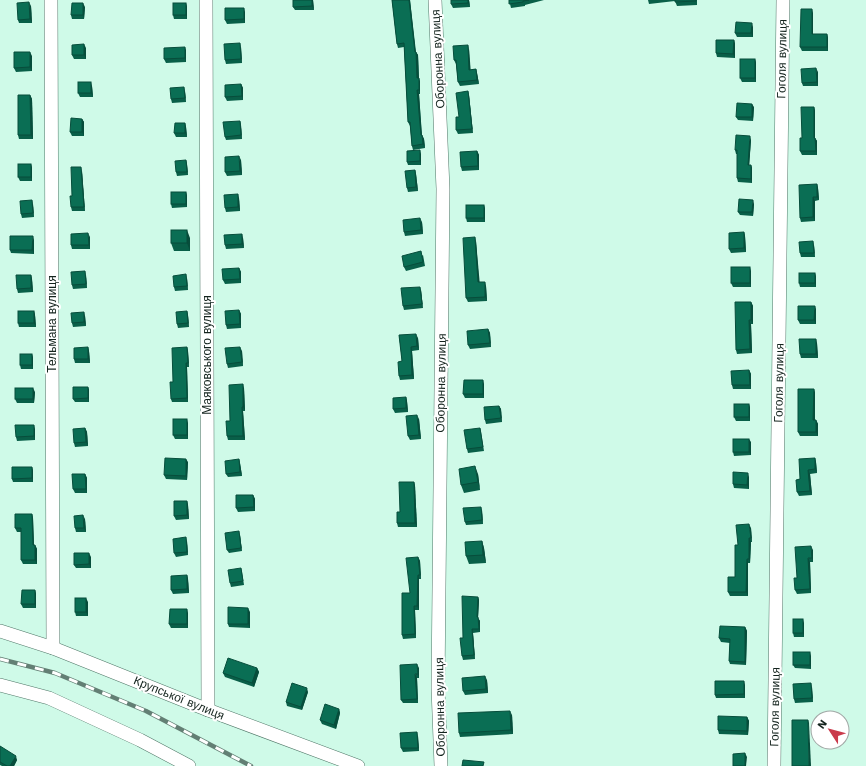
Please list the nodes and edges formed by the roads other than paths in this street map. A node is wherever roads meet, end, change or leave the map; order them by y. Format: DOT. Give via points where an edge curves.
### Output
graph roads {
  1 [pos="51,0"];
  2 [pos="206,0"];
  3 [pos="435,0"];
  4 [pos="783,0"];
  5 [pos="0,631"];
  6 [pos="53,648"];
  7 [pos="0,685"];
  8 [pos="208,710"];
  9 [pos="189,766"];
  10 [pos="358,766"];
  11 [pos="441,766"];
  12 [pos="774,766"];
  1 -- 6 [label="street, Тельмана вулиця"];
  2 -- 8 [label="street, Маяковського вулиця"];
  3 -- 11 [label="street, Оборонна вулиця" via="443,189 438,688"];
  4 -- 12 [label="street, Гоголя вулиця"];
  5 -- 6 [label="street, Крупської вулиця"];
  6 -- 8 [label="street, Крупської вулиця"];
  7 -- 9 [label="street" via="49,698"];
  8 -- 10 [label="street, Крупської вулиця"];
}
